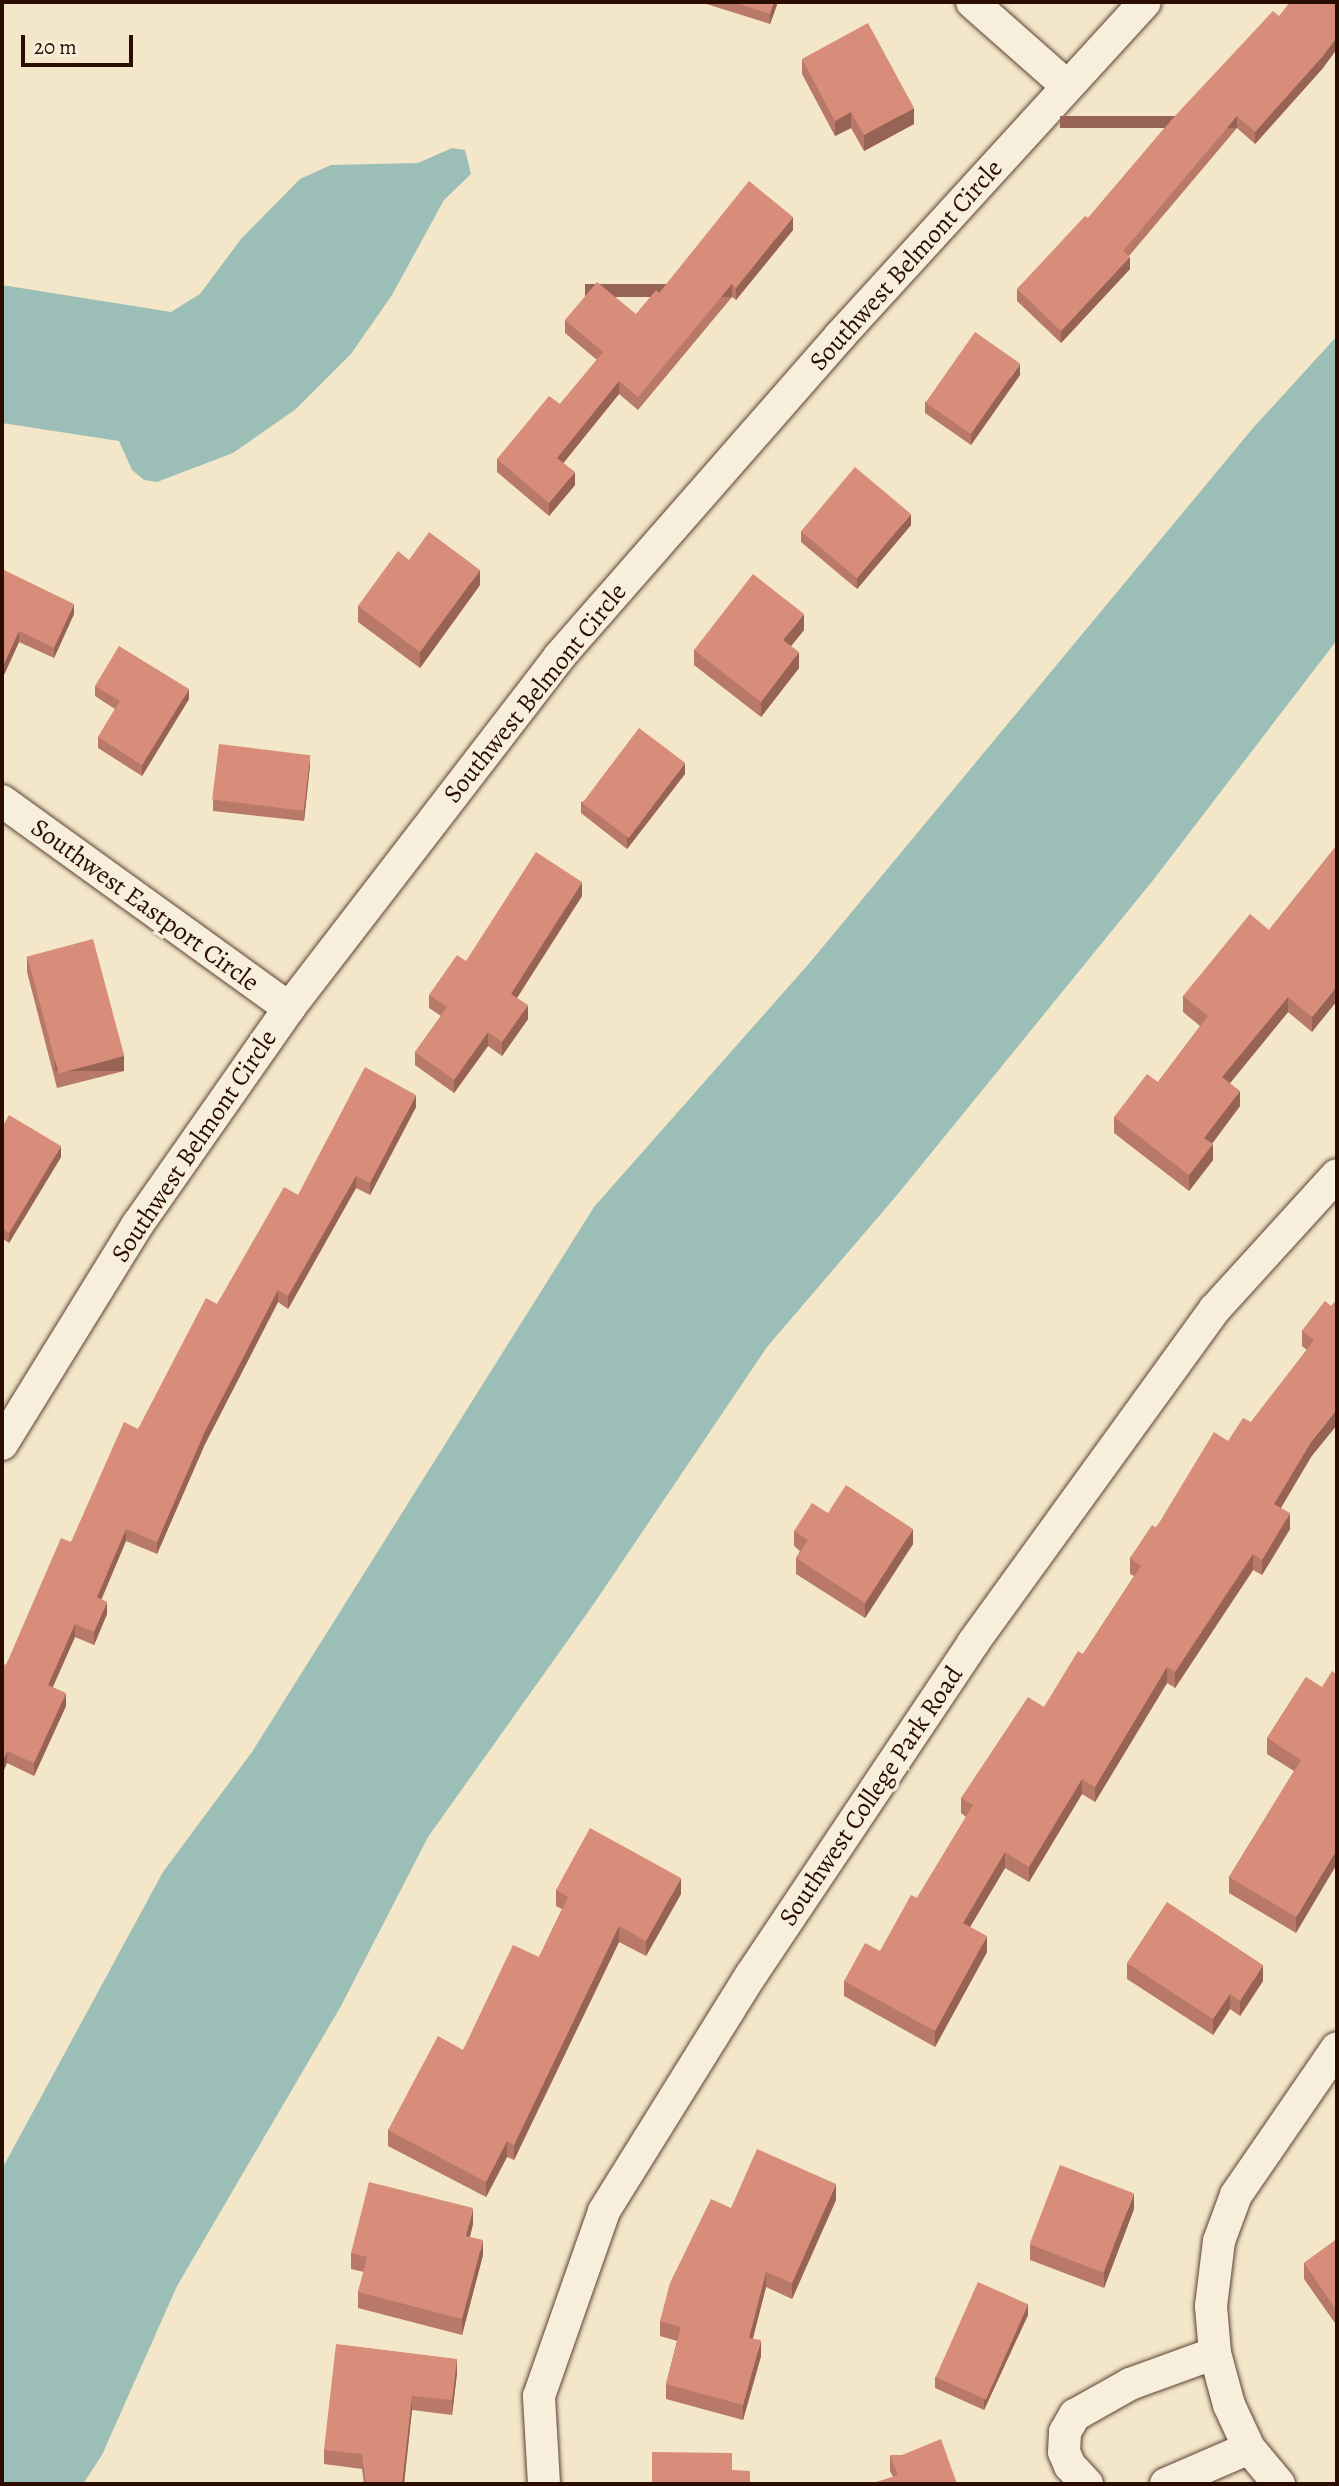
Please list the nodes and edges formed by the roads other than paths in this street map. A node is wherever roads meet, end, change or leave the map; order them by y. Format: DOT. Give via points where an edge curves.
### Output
graph roads {
  1 [pos="972,2"];
  2 [pos="1145,2"];
  3 [pos="1067,86"];
  4 [pos="2,802"];
  5 [pos="289,1008"];
  6 [pos="1337,1175"];
  7 [pos="2,1444"];
  8 [pos="1337,2048"];
  9 [pos="1215,2353"];
  10 [pos="1249,2448"];
  11 [pos="544,2484"];
  12 [pos="1087,2484"];
  13 [pos="1166,2484"];
  14 [pos="1279,2484"];
  1 -- 3 [label="street"];
  2 -- 3 [label="street, Southwest Belmont Circle"];
  3 -- 5 [label="street, Southwest Belmont Circle" via="559,657"];
  4 -- 5 [label="street, Southwest Eastport Circle"];
  5 -- 7 [label="street, Southwest Belmont Circle" via="138,1224"];
  6 -- 11 [label="street, Southwest College Park Road" via="1215,1309 972,1643 751,1975 604,2211 539,2396"];
  8 -- 9 [label="street" via="1236,2195 1219,2241 1211,2306"];
  9 -- 10 [label="street" via="1229,2405"];
  9 -- 12 [label="street" via="1129,2384 1075,2415 1065,2432 1065,2452 1070,2466"];
  10 -- 13 [label="street"];
  10 -- 14 [label="street"];
}
